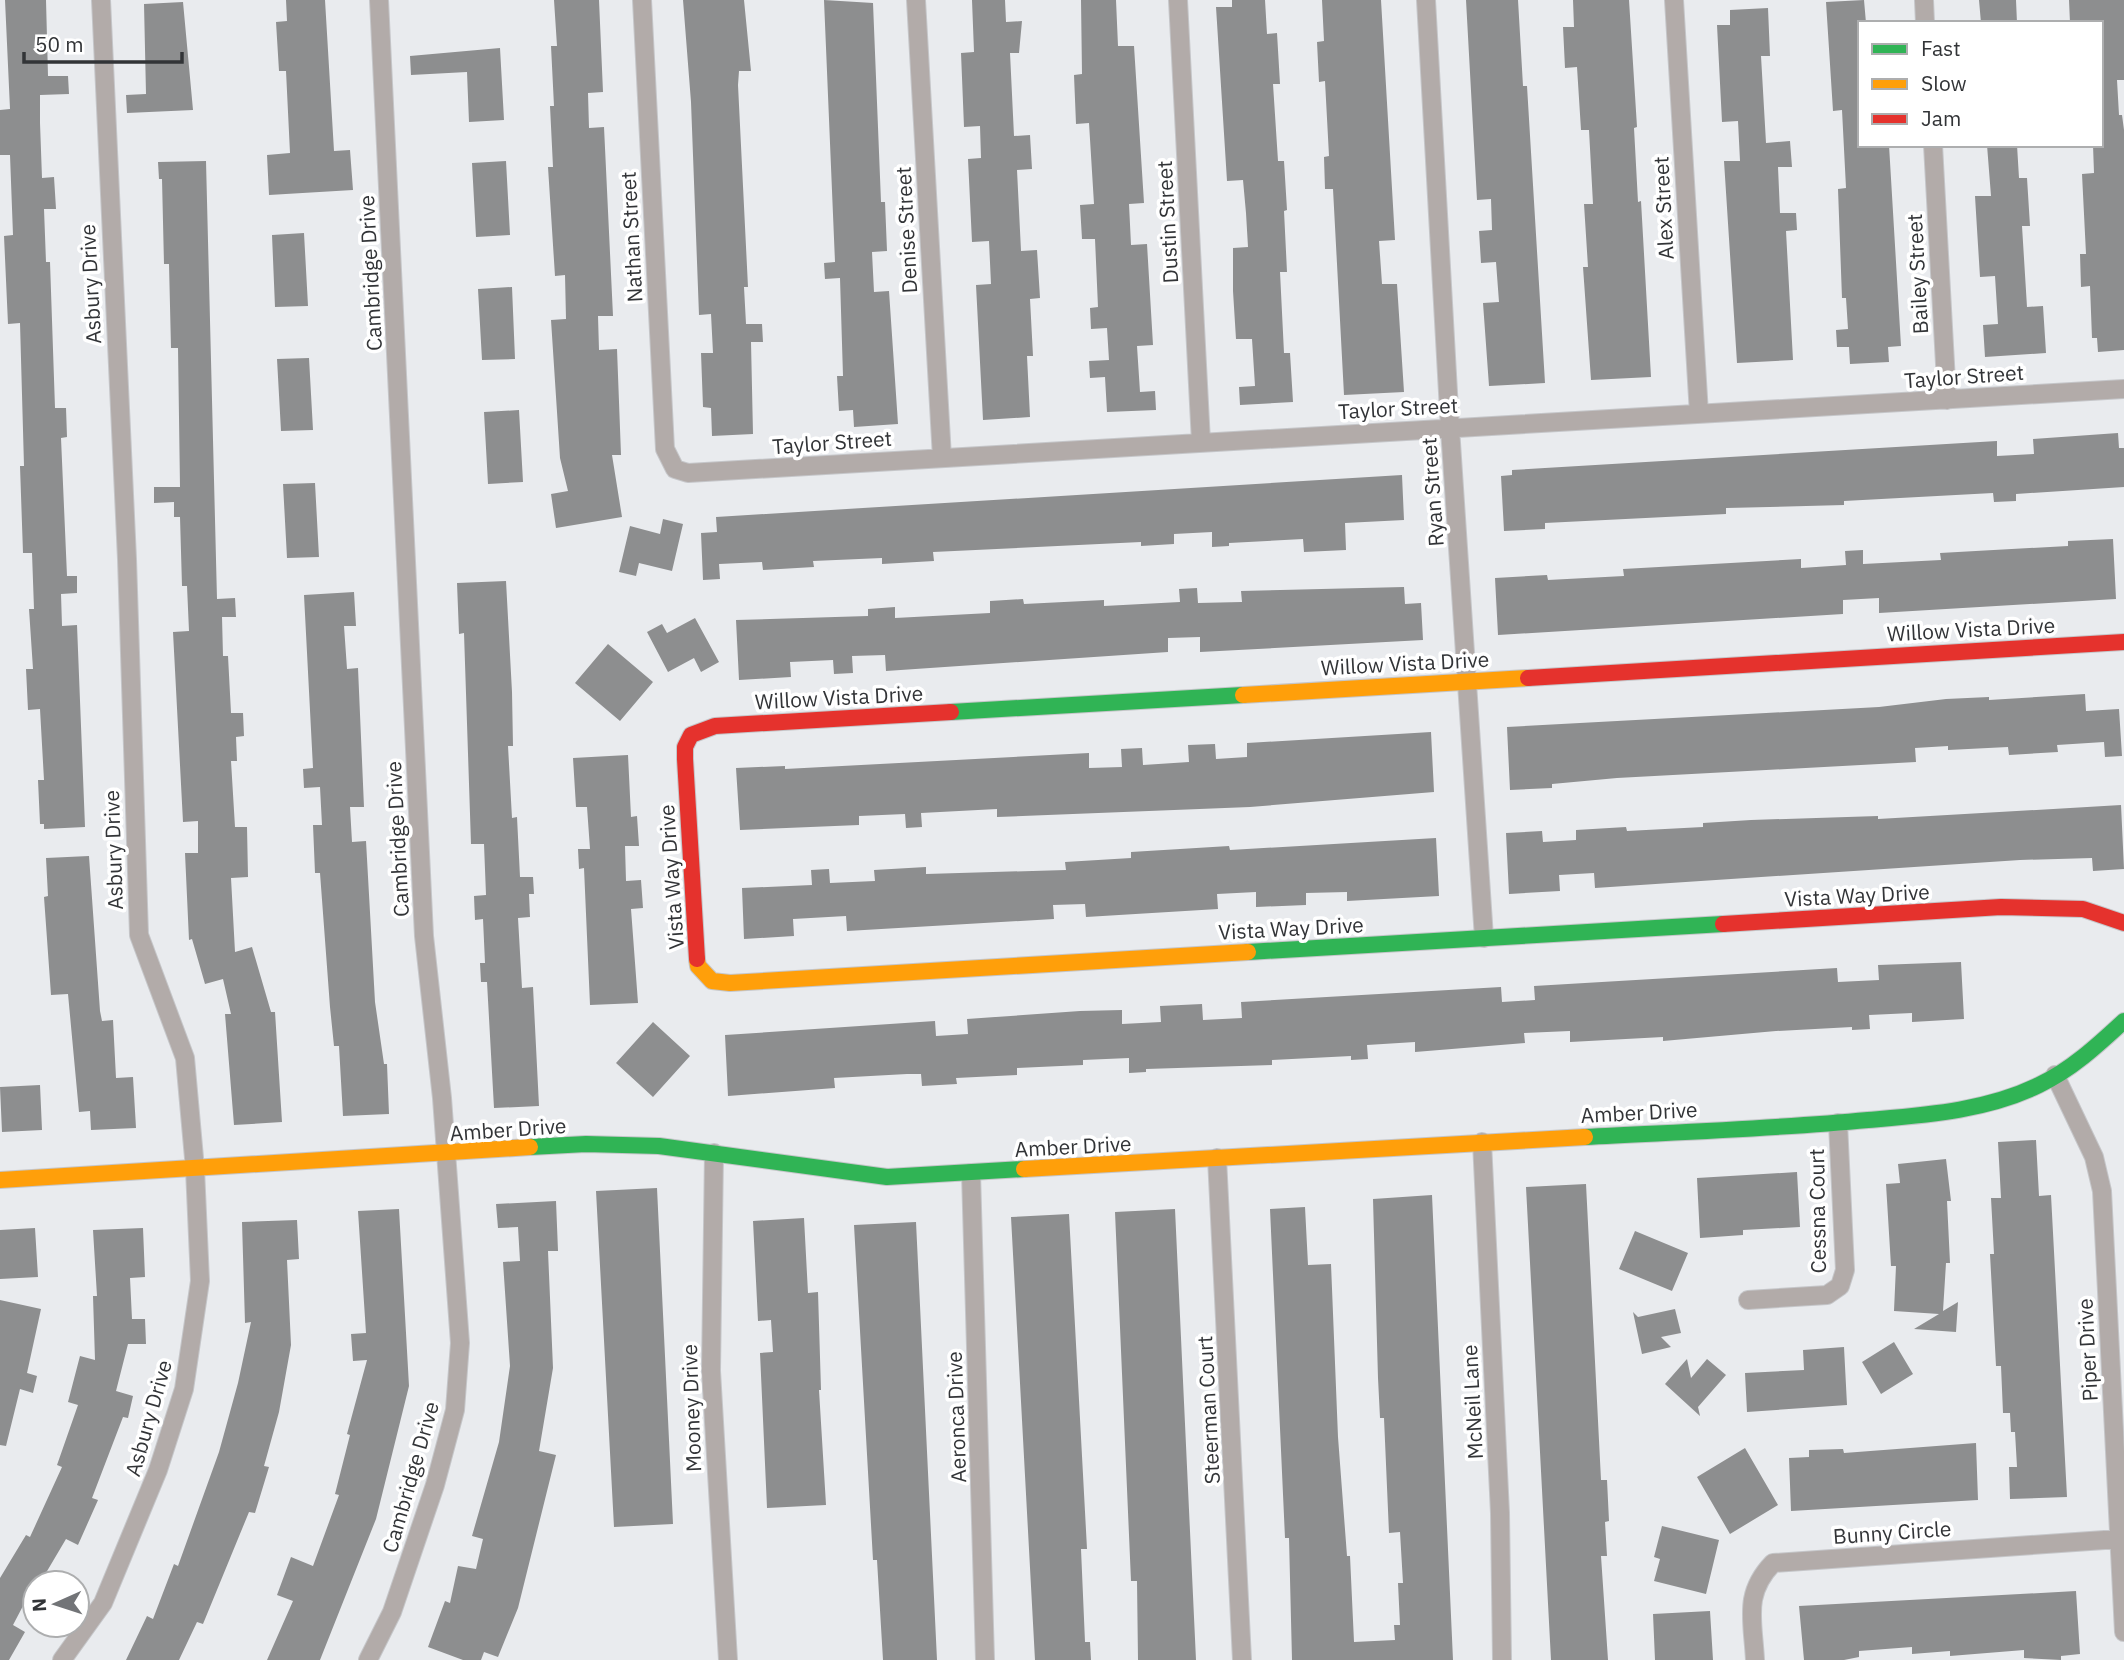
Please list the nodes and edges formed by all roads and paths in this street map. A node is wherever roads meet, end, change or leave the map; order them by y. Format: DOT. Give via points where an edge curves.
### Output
graph roads {
  1 [pos="101,0"];
  2 [pos="379,0"];
  3 [pos="642,0"];
  4 [pos="916,0"];
  5 [pos="1178,0"];
  6 [pos="1426,0"];
  7 [pos="1674,0"];
  8 [pos="1924,0"];
  9 [pos="1925,21"];
  10 [pos="1933,147"];
  11 [pos="2124,388"];
  12 [pos="1947,400"];
  13 [pos="1699,414"];
  14 [pos="1450,428"];
  15 [pos="1201,442"];
  16 [pos="942,458"];
  17 [pos="675,469"];
  18 [pos="2124,642"];
  19 [pos="1469,680"];
  20 [pos="691,735"];
  21 [pos="2123,923"];
  22 [pos="1484,938"];
  23 [pos="2124,1021"];
  24 [pos="2055,1075"];
  25 [pos="1838,1123"];
  26 [pos="1482,1142"];
  27 [pos="714,1153"];
  28 [pos="446,1154"];
  29 [pos="1217,1158"];
  30 [pos="195,1169"];
  31 [pos="971,1173"];
  32 [pos="0,1180"];
  33 [pos="1748,1300"];
  34 [pos="2119,1539"];
  35 [pos="2124,1632"];
  36 [pos="62,1660"];
  37 [pos="368,1660"];
  38 [pos="728,1660"];
  39 [pos="985,1660"];
  40 [pos="1242,1660"];
  41 [pos="1502,1660"];
  42 [pos="1755,1660"];
  1 -- 30 [label="street, Asbury Drive" via="139,935 185,1058"];
  2 -- 28 [label="street, Cambridge Drive" via="424,936"];
  3 -- 17 [label="street, Nathan Street" via="665,449"];
  4 -- 16 [label="street, Denise Street"];
  5 -- 15 [label="street, Dustin Street"];
  6 -- 14 [label="street, Ryan Street"];
  7 -- 13 [label="street, Alex Street"];
  8 -- 9 [label="street"];
  10 -- 12 [label="street, Bailey Street"];
  11 -- 12 [label="street, Taylor Street"];
  12 -- 13 [label="street, Taylor Street"];
  13 -- 14 [label="street, Taylor Street"];
  14 -- 15 [label="street, Taylor Street"];
  14 -- 19 [label="street, Ryan Street"];
  15 -- 16 [label="street, Taylor Street"];
  16 -- 17 [label="street, Taylor Street" via="688,473"];
  18 -- 19 [label="street, Willow Vista Drive"];
  19 -- 20 [label="street, Willow Vista Drive" via="715,726"];
  19 -- 22 [label="street, Ryan Street"];
  20 -- 22 [label="street, Vista Way Drive" via="685,759 696,953 698,967 712,981"];
  21 -- 22 [label="street, Vista Way Drive" via="2083,909 2001,907"];
  23 -- 24 [label="street, Amber Drive"];
  24 -- 25 [label="street, Amber Drive" via="2038,1086 1986,1103"];
  24 -- 34 [label="street, Piper Drive" via="2094,1157 2102,1191"];
  25 -- 26 [label="street, Amber Drive"];
  25 -- 33 [label="street, Cessna Court" via="1845,1270 1840,1286 1827,1295"];
  26 -- 29 [label="street, Amber Drive"];
  26 -- 41 [label="street, McNeil Lane" via="1500,1513"];
  27 -- 28 [label="street, Amber Drive" via="586,1144"];
  27 -- 31 [label="street, Amber Drive" via="887,1177"];
  27 -- 38 [label="street, Mooney Drive" via="711,1371"];
  28 -- 30 [label="street, Amber Drive"];
  28 -- 37 [label="street, Cambridge Drive" via="460,1343 458,1390 421,1529"];
  29 -- 31 [label="street, Amber Drive"];
  29 -- 40 [label="street, Steerman Court"];
  30 -- 32 [label="street, Amber Drive"];
  30 -- 36 [label="street, Asbury Drive" via="200,1281 184,1389 145,1506 103,1603"];
  31 -- 39 [label="street, Aeronca Drive"];
  34 -- 35 [label="street, Piper Drive"];
  34 -- 42 [label="street, Bunny Circle" via="1773,1563 1758,1578 1751,1595"];
}
